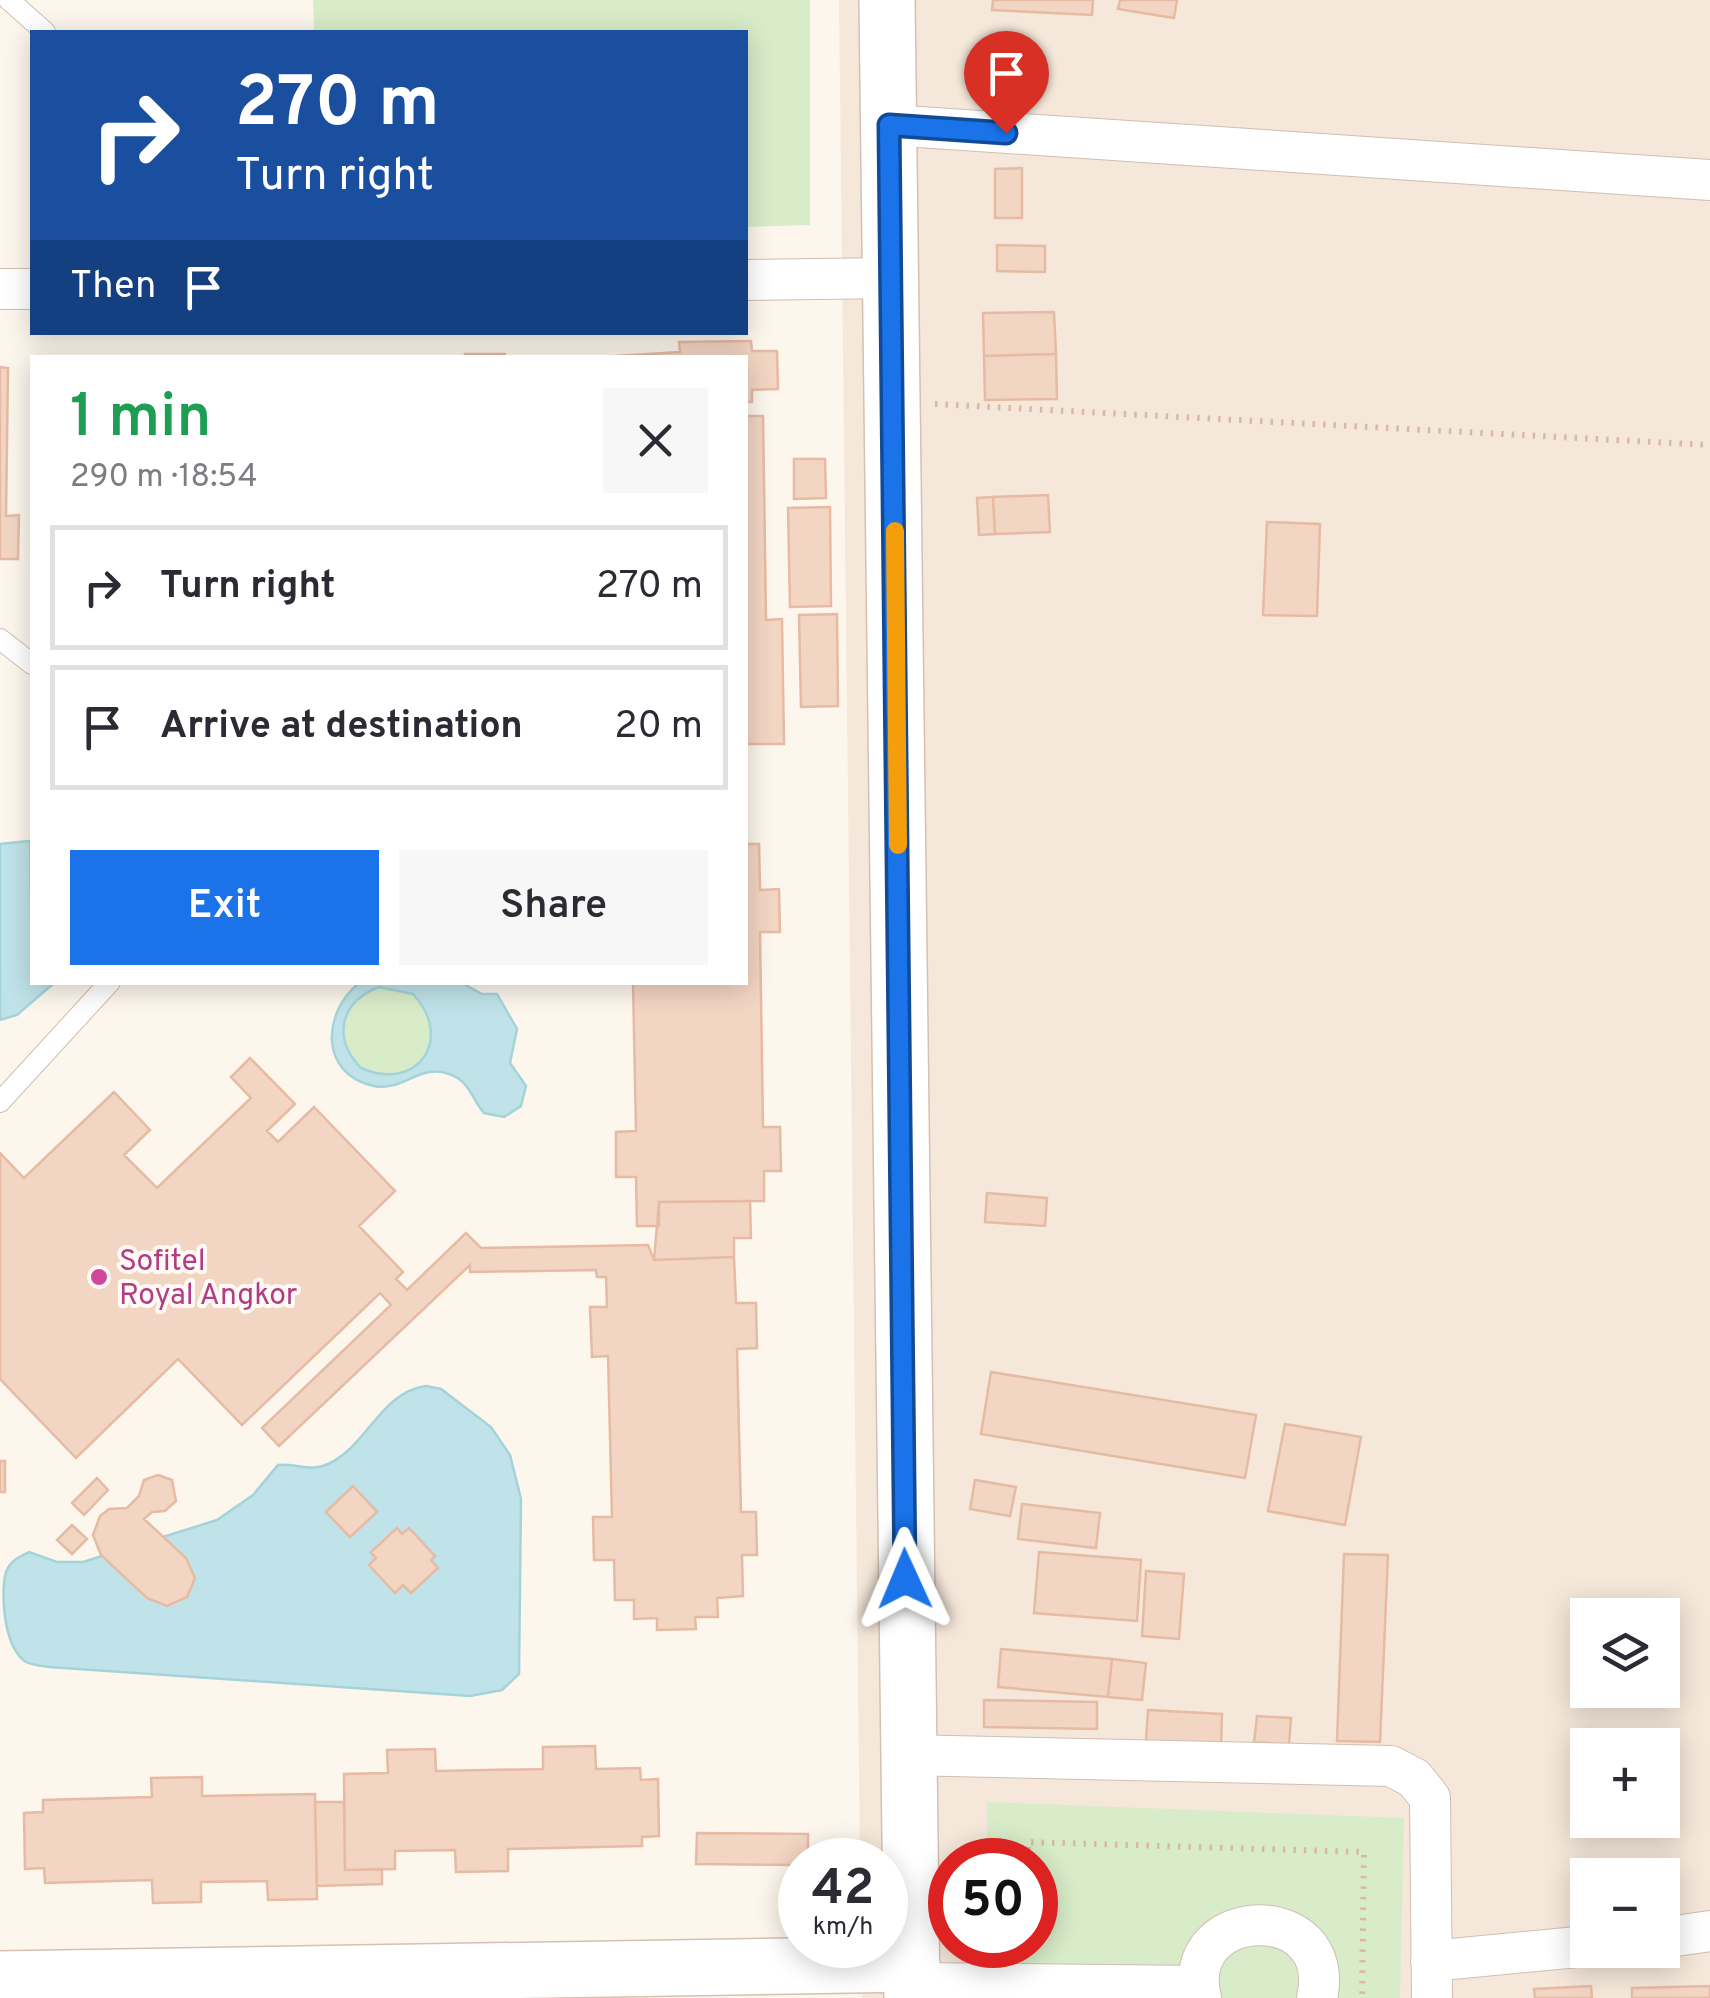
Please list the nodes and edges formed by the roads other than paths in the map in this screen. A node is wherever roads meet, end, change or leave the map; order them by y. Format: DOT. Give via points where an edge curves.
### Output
graph roads {
  1 [pos="9,0"];
  2 [pos="887,0"];
  3 [pos="42,30"];
  4 [pos="889,125"];
  5 [pos="1710,180"];
  6 [pos="892,278"];
  7 [pos="748,280"];
  8 [pos="30,289"];
  9 [pos="0,290"];
  10 [pos="0,639"];
  11 [pos="30,662"];
  12 [pos="107,985"];
  13 [pos="0,1102"];
  14 [pos="906,1755"];
  15 [pos="1710,1931"];
  16 [pos="1680,1935"];
  17 [pos="1570,1950"];
  18 [pos="0,1979"];
  19 [pos="1432,1980"];
  20 [pos="912,1982"];
  21 [pos="1200,1992"];
  22 [pos="1317,1998"];
  1 -- 3 [label="lane"];
  2 -- 4 [label="main road"];
  4 -- 5 [label="street"];
  4 -- 6 [label="main road"];
  6 -- 7 [label="street"];
  6 -- 14 [label="main road"];
  8 -- 9 [label="street"];
  10 -- 11 [label="lane"];
  12 -- 13 [label="lane"];
  14 -- 19 [label="street" via="1390,1766 1414,1778 1430,1798"];
  14 -- 20 [label="main road"];
  15 -- 16 [label="street"];
  17 -- 19 [label="street"];
  18 -- 20 [label="main road"];
  20 -- 21 [label="street"];
  21 -- 22 [label="street" via="1208,1950 1230,1930 1260,1923 1292,1932 1312,1954 1320,1975"];
}
